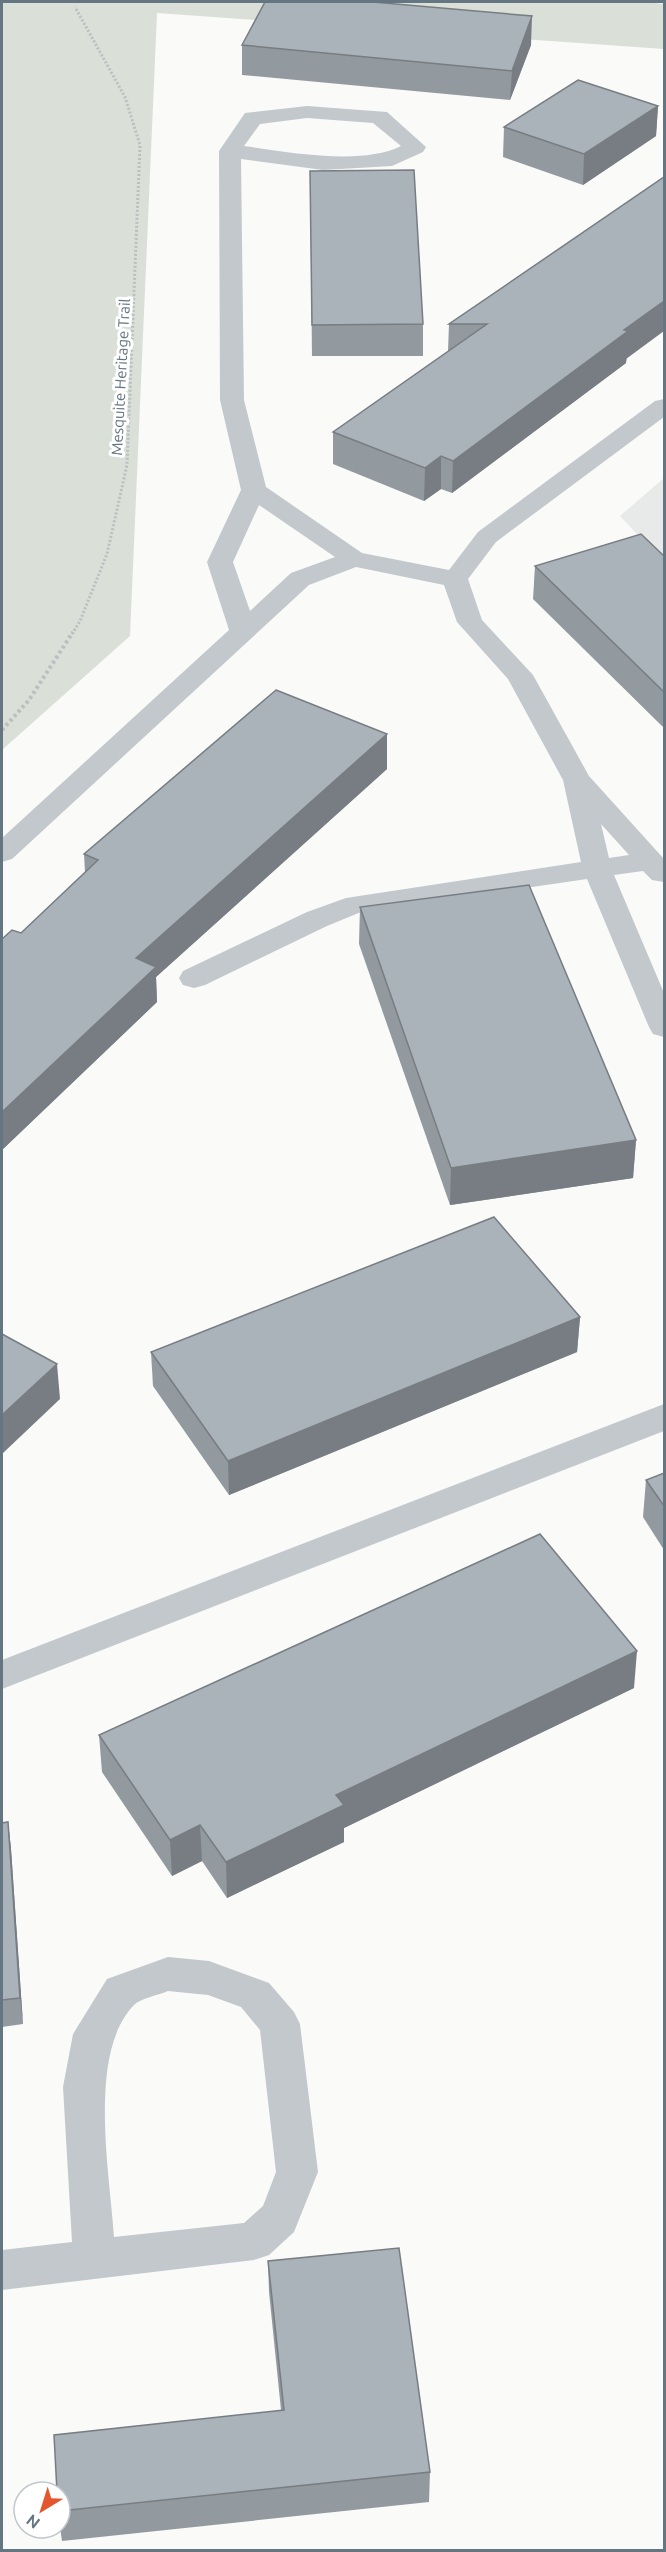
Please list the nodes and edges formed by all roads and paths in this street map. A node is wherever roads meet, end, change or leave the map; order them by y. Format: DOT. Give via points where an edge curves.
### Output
graph roads {
  1 [pos="75,7"];
  2 [pos="230,151"];
  3 [pos="664,406"];
  4 [pos="254,490"];
  5 [pos="354,559"];
  6 [pos="455,579"];
  7 [pos="243,631"];
  8 [pos="2,730"];
  9 [pos="577,780"];
  10 [pos="2,853"];
  11 [pos="657,869"];
  12 [pos="598,871"];
  13 [pos="194,978"];
  14 [pos="664,1027"];
  15 [pos="664,1418"];
  16 [pos="2,1675"];
  17 [pos="94,2259"];
  18 [pos="2,2270"];
  1 -- 8 [label="path, Mesquite Heritage Trail" via="125,97 140,145 127,465 107,554 80,621 29,700"];
  2 -- 2 [label="lane" via="253,118 307,112 379,117 416,147 392,159 323,163"];
  2 -- 4 [label="lane" via="232,400"];
  3 -- 6 [label="lane" via="487,537"];
  4 -- 5 [label="lane"];
  4 -- 7 [label="lane" via="220,562"];
  5 -- 6 [label="lane"];
  5 -- 7 [label="lane" via="300,579"];
  6 -- 9 [label="lane" via="470,622 520,675"];
  7 -- 10 [label="lane"];
  9 -- 11 [label="lane"];
  9 -- 12 [label="lane"];
  11 -- 12 [label="lane"];
  12 -- 13 [label="lane" via="356,904"];
  12 -- 14 [label="lane"];
  15 -- 16 [label="lane"];
  17 -- 17 [label="lane" via="254,2241 279,2218 297,2172 296,2161 280,2024 255,1995 209,1978 168,1974 122,1991 93,2034 84,2087"];
  17 -- 18 [label="lane"];
}
